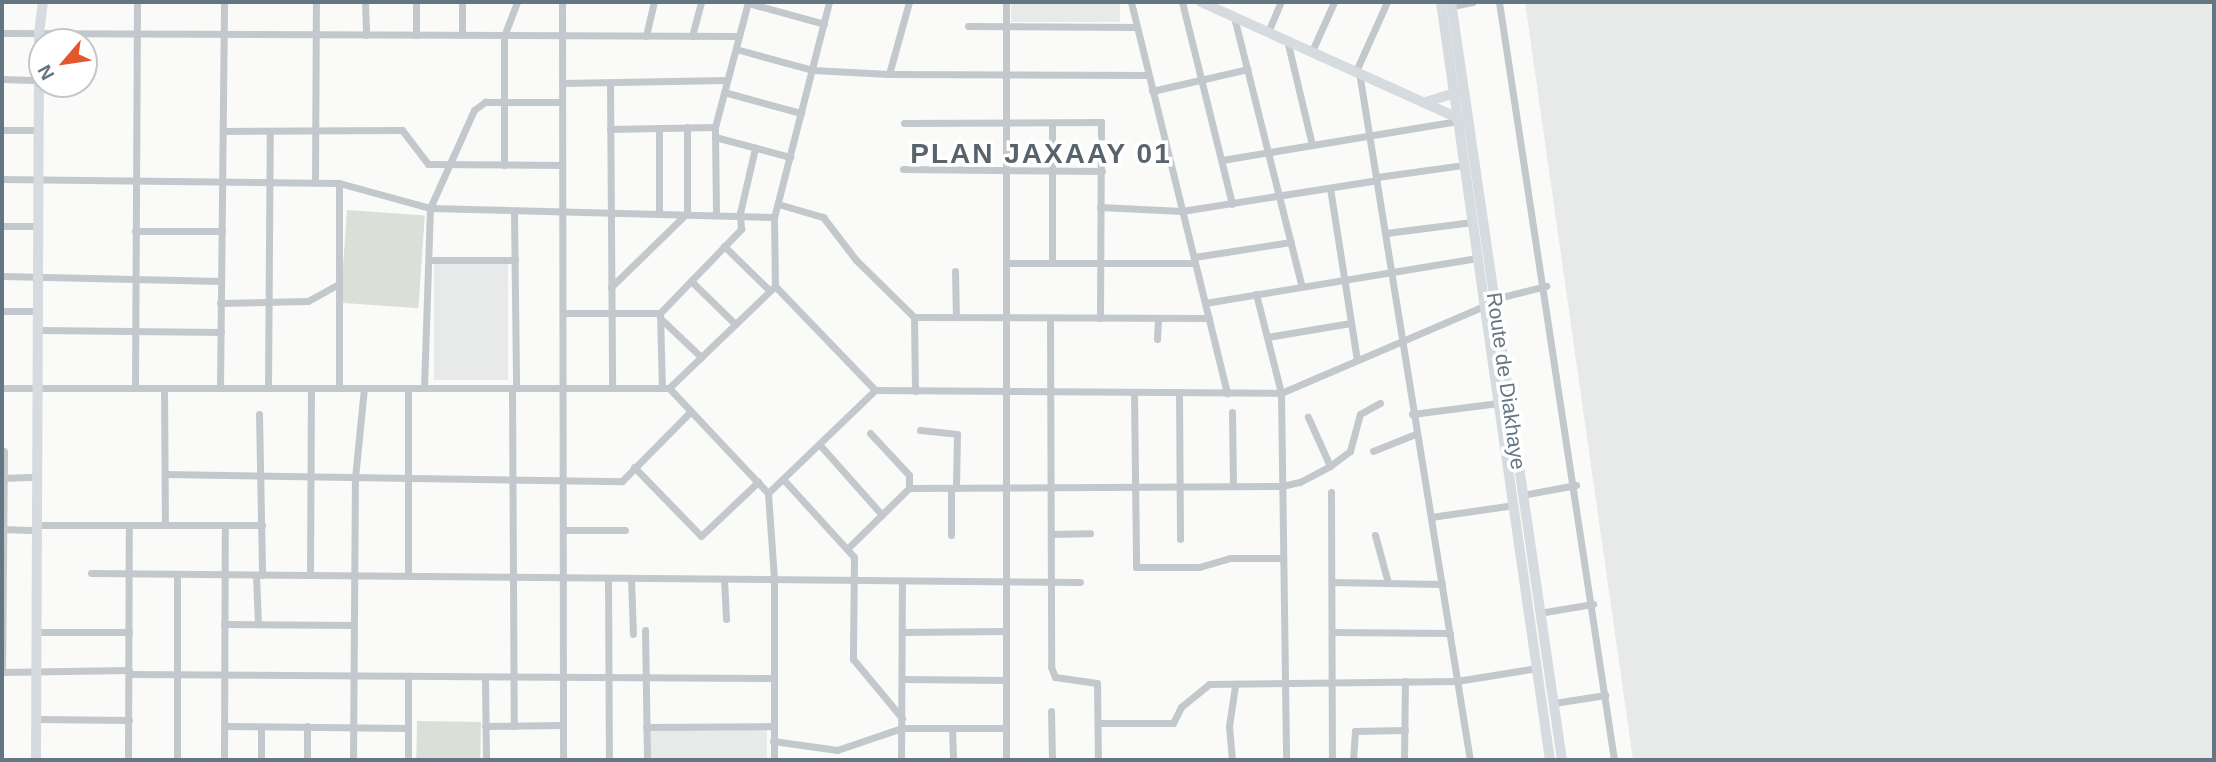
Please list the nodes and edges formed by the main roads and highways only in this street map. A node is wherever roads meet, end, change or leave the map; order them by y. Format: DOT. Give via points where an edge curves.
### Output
graph roads {
  1 [pos="1448,3"];
  2 [pos="1463,121"];
  3 [pos="1489,302"];
  4 [pos="1550,760"];
  5 [pos="1563,760"];
  1 -- 2 [label="main road, Route de Diakhaye"];
  2 -- 3 [label="main road, Route de Diakhaye"];
  2 -- 3 [label="main road, Route de Diakhaye" via="1477,258"];
  3 -- 4 [label="main road, Route de Diakhaye"];
  3 -- 5 [label="main road, Route de Diakhaye"];
}
